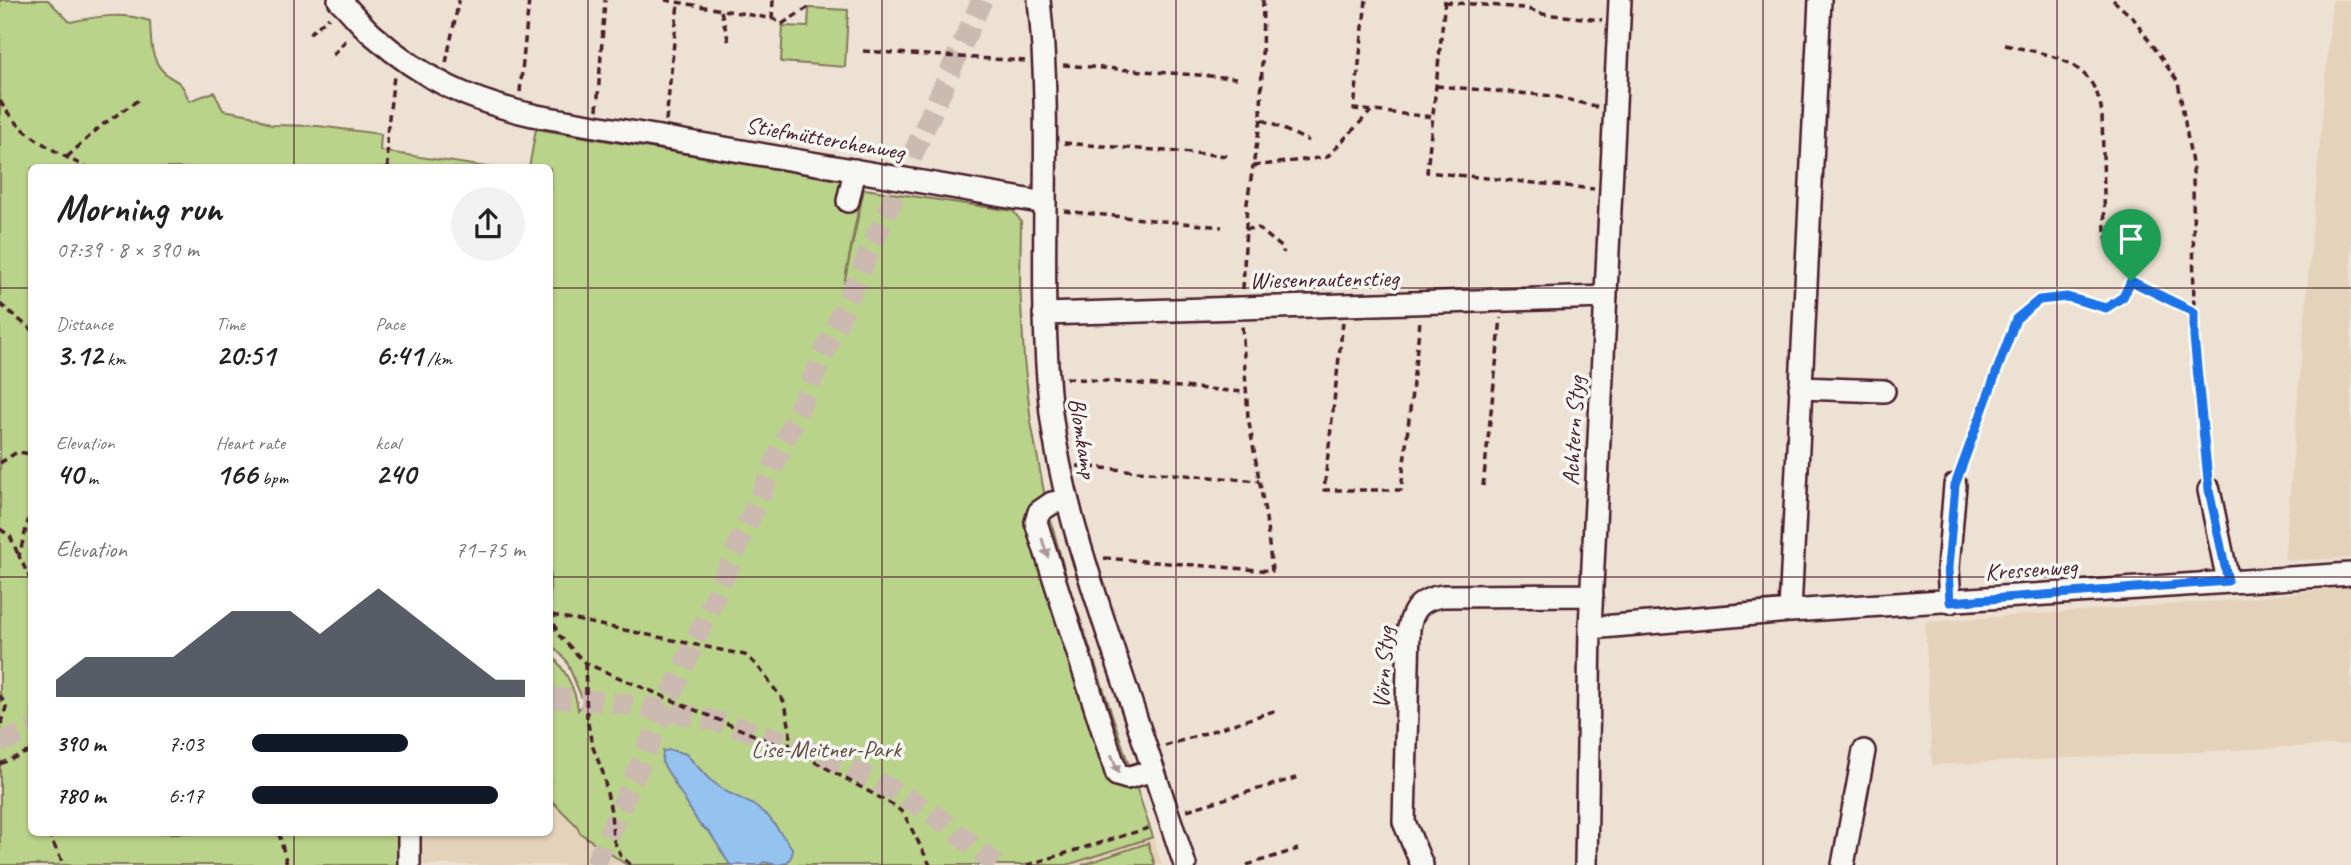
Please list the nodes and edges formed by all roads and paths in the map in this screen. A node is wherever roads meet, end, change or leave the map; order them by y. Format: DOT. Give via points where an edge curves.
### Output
graph roads {
  1 [pos="459,0"];
  2 [pos="529,0"];
  3 [pos="605,0"];
  4 [pos="665,0"];
  5 [pos="699,0"];
  6 [pos="773,0"];
  7 [pos="1039,0"];
  8 [pos="1263,0"];
  9 [pos="1366,0"];
  10 [pos="1620,0"];
  11 [pos="1820,0"];
  12 [pos="2113,0"];
  13 [pos="1445,1"];
  14 [pos="344,2"];
  15 [pos="678,3"];
  16 [pos="812,5"];
  17 [pos="698,6"];
  18 [pos="721,11"];
  19 [pos="772,19"];
  20 [pos="1610,21"];
  21 [pos="309,34"];
  22 [pos="345,42"];
  23 [pos="729,43"];
  24 [pos="2005,45"];
  25 [pos="863,51"];
  26 [pos="333,55"];
  27 [pos="397,55"];
  28 [pos="1053,64"];
  29 [pos="1237,78"];
  30 [pos="442,85"];
  31 [pos="1436,86"];
  32 [pos="141,99"];
  33 [pos="0,101"];
  34 [pos="1404,107"];
  35 [pos="1606,109"];
  36 [pos="1371,111"];
  37 [pos="518,112"];
  38 [pos="1403,114"];
  39 [pos="1433,117"];
  40 [pos="1261,119"];
  41 [pos="596,126"];
  42 [pos="665,137"];
  43 [pos="1309,141"];
  44 [pos="1045,142"];
  45 [pos="1230,156"];
  46 [pos="67,157"];
  47 [pos="80,164"];
  48 [pos="388,164"];
  49 [pos="1253,166"];
  50 [pos="855,170"];
  51 [pos="1602,190"];
  52 [pos="848,201"];
  53 [pos="1045,206"];
  54 [pos="1222,227"];
  55 [pos="1245,229"];
  56 [pos="1283,253"];
  57 [pos="2131,281"];
  58 [pos="1242,297"];
  59 [pos="1606,297"];
  60 [pos="0,304"];
  61 [pos="1502,309"];
  62 [pos="1421,312"];
  63 [pos="2194,312"];
  64 [pos="1344,313"];
  65 [pos="1044,314"];
  66 [pos="1242,316"];
  67 [pos="28,327"];
  68 [pos="1048,377"];
  69 [pos="1800,388"];
  70 [pos="1884,391"];
  71 [pos="1245,392"];
  72 [pos="28,454"];
  73 [pos="0,463"];
  74 [pos="1059,464"];
  75 [pos="1259,481"];
  76 [pos="1955,485"];
  77 [pos="1483,486"];
  78 [pos="2209,490"];
  79 [pos="1067,500"];
  80 [pos="28,521"];
  81 [pos="0,529"];
  82 [pos="19,556"];
  83 [pos="1083,557"];
  84 [pos="2351,574"];
  85 [pos="28,575"];
  86 [pos="2228,581"];
  87 [pos="1592,595"];
  88 [pos="1950,602"];
  89 [pos="1790,611"];
  90 [pos="553,614"];
  91 [pos="553,620"];
  92 [pos="1590,628"];
  93 [pos="584,663"];
  94 [pos="0,695"];
  95 [pos="1277,710"];
  96 [pos="0,729"];
  97 [pos="789,750"];
  98 [pos="1864,751"];
  99 [pos="28,752"];
  100 [pos="1150,761"];
  101 [pos="0,764"];
  102 [pos="1299,777"];
  103 [pos="1169,819"];
  104 [pos="50,836"];
  105 [pos="280,836"];
  106 [pos="409,836"];
  107 [pos="1298,849"];
  108 [pos="929,864"];
  109 [pos="64,865"];
  110 [pos="287,865"];
  111 [pos="409,865"];
  112 [pos="631,865"];
  113 [pos="1027,865"];
  114 [pos="1185,865"];
  115 [pos="1247,865"];
  116 [pos="1422,865"];
  117 [pos="1586,865"];
  118 [pos="1843,865"];
  1 -- 30 [label="path"];
  2 -- 37 [label="path"];
  3 -- 41 [label="path"];
  4 -- 15 [label="path"];
  5 -- 17 [label="path"];
  6 -- 19 [label="path"];
  7 -- 28 [label="street, Blomkamp"];
  8 -- 40 [label="path"];
  9 -- 36 [label="path" via="1354,109"];
  10 -- 59 [label="street, Achtern Styg"];
  11 -- 69 [label="street"];
  12 -- 63 [label="path" via="2134,19 2178,82 2193,169"];
  13 -- 20 [label="path"];
  13 -- 31 [label="path"];
  14 -- 21 [label="path"];
  14 -- 27 [label="street, Stiefmütterchenweg"];
  15 -- 17 [label="path"];
  15 -- 42 [label="path"];
  16 -- 19 [label="path" via="782,23"];
  17 -- 18 [label="path"];
  18 -- 19 [label="path"];
  18 -- 23 [label="path"];
  22 -- 26 [label="path"];
  24 -- 57 [label="path" via="2062,58 2092,80 2099,95 2105,233 2110,251"];
  25 -- 28 [label="path"];
  27 -- 30 [label="street, Stiefmütterchenweg"];
  27 -- 48 [label="path"];
  28 -- 29 [label="path"];
  28 -- 44 [label="street, Blomkamp"];
  30 -- 37 [label="street, Stiefmütterchenweg"];
  31 -- 35 [label="path" via="1554,96"];
  31 -- 39 [label="path"];
  32 -- 46 [label="path" via="102,125"];
  33 -- 46 [label="path" via="26,132"];
  34 -- 38 [label="path"];
  36 -- 38 [label="path"];
  36 -- 49 [label="path" via="1327,157"];
  37 -- 41 [label="street, Stiefmütterchenweg"];
  38 -- 39 [label="path"];
  39 -- 51 [label="path" via="1427,172"];
  40 -- 43 [label="path"];
  40 -- 49 [label="path"];
  41 -- 42 [label="street, Stiefmütterchenweg"];
  42 -- 50 [label="street, Stiefmütterchenweg"];
  44 -- 45 [label="path"];
  44 -- 53 [label="street, Blomkamp"];
  46 -- 47 [label="path"];
  49 -- 55 [label="path"];
  50 -- 52 [label="street"];
  50 -- 53 [label="street, Stiefmütterchenweg"];
  53 -- 54 [label="path"];
  53 -- 65 [label="street, Blomkamp"];
  55 -- 56 [label="path" via="1258,228 1284,249"];
  55 -- 58 [label="path"];
  57 -- 63 [label="path"];
  57 -- 76 [label="path" via="2123,297 2106,308 2067,297 2039,300 2016,319"];
  59 -- 65 [label="street, Wiesenrautenstieg"];
  59 -- 87 [label="street, Achtern Styg"];
  60 -- 67 [label="path"];
  61 -- 77 [label="path"];
  62 -- 64 [label="path" via="1401,491 1324,490"];
  63 -- 78 [label="path"];
  65 -- 68 [label="street, Blomkamp"];
  66 -- 71 [label="path"];
  68 -- 71 [label="path"];
  68 -- 74 [label="street, Blomkamp"];
  69 -- 70 [label="street"];
  69 -- 89 [label="street"];
  71 -- 75 [label="path"];
  72 -- 73 [label="path" via="17,453"];
  74 -- 75 [label="path"];
  74 -- 79 [label="street, Blomkamp"];
  75 -- 83 [label="path" via="1272,570"];
  76 -- 88 [label="street"];
  78 -- 86 [label="street"];
  79 -- 83 [label="street, Blomkamp"];
  79 -- 100 [label="street, one-way" via="1039,512 1037,522 1117,775 1127,778"];
  80 -- 82 [label="path"];
  81 -- 82 [label="path" via="10,536"];
  82 -- 85 [label="path"];
  83 -- 100 [label="street, Blomkamp"];
  84 -- 86 [label="street, Kressenweg"];
  86 -- 88 [label="street, Kressenweg"];
  87 -- 92 [label="street, Achtern Styg"];
  87 -- 116 [label="street, Vörn Styg" via="1443,596 1418,605 1409,628 1404,821"];
  88 -- 89 [label="street, Kressenweg"];
  89 -- 92 [label="street, Kressenweg"];
  90 -- 97 [label="path" via="745,655 785,703"];
  91 -- 93 [label="path" via="557,633"];
  92 -- 117 [label="street, Achtern Styg"];
  93 -- 97 [label="path"];
  93 -- 112 [label="path" via="587,718 613,839"];
  94 -- 96 [label="path" via="6,707"];
  95 -- 100 [label="path"];
  97 -- 108 [label="path" via="900,809"];
  98 -- 118 [label="street"];
  99 -- 101 [label="path"];
  100 -- 103 [label="street, Blomkamp"];
  102 -- 103 [label="path"];
  103 -- 113 [label="path"];
  103 -- 114 [label="street, Blomkamp"];
  104 -- 109 [label="path"];
  105 -- 110 [label="path"];
  106 -- 111 [label="street"];
  107 -- 115 [label="path"];
}
